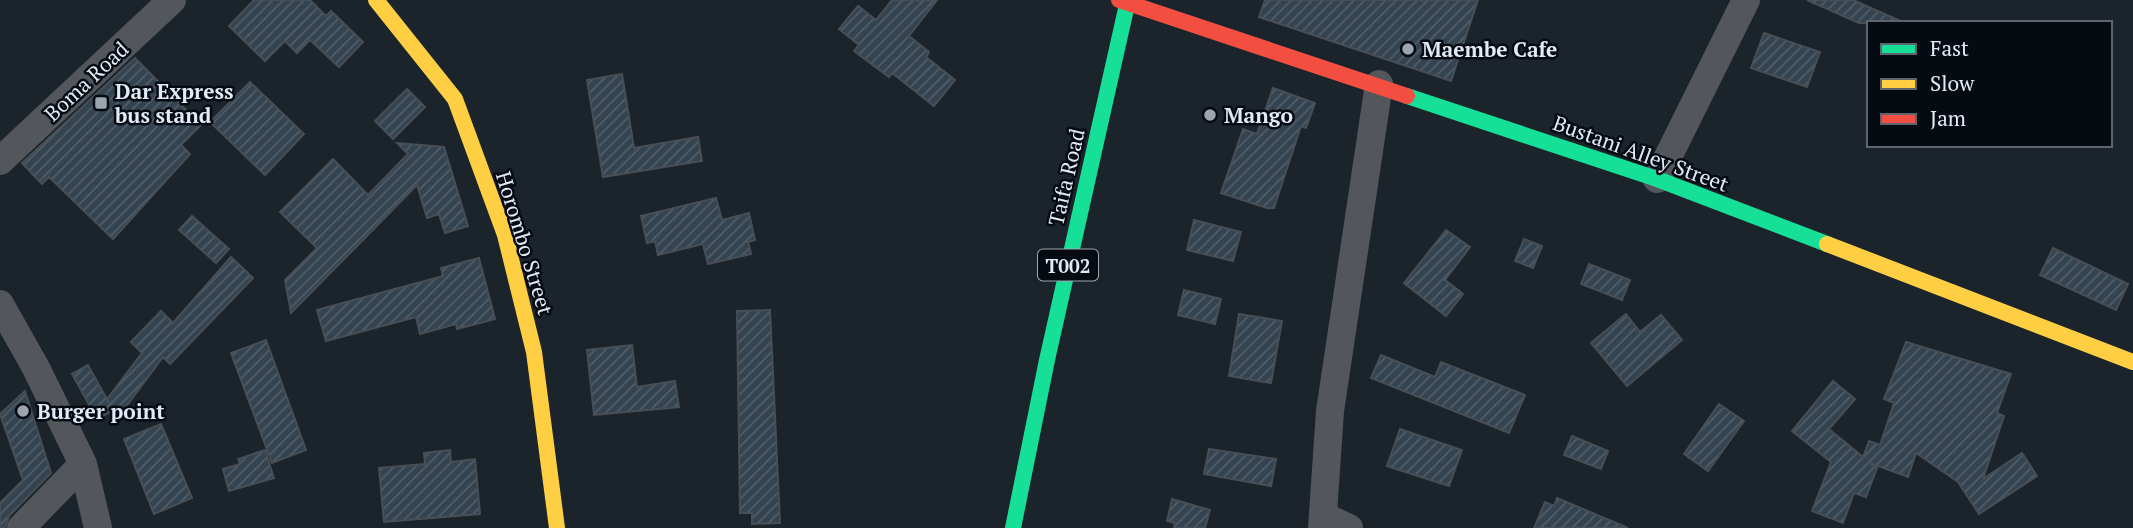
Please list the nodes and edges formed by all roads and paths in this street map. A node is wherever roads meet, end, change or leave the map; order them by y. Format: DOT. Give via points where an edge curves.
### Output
graph roads {
  1 [pos="172,0"];
  2 [pos="376,0"];
  3 [pos="1746,0"];
  4 [pos="1125,1"];
  5 [pos="1379,84"];
  6 [pos="0,161"];
  7 [pos="1657,179"];
  8 [pos="0,304"];
  9 [pos="2133,362"];
  10 [pos="83,464"];
  11 [pos="1323,522"];
  12 [pos="21,528"];
  13 [pos="98,528"];
  14 [pos="557,528"];
  15 [pos="1013,528"];
  16 [pos="1349,528"];
  1 -- 6 [label="street, Boma Road"];
  2 -- 14 [label="main road, Horombo Street" via="455,99 505,235 534,352"];
  3 -- 7 [label="street"];
  4 -- 5 [label="main road, Bustani Alley Street"];
  4 -- 15 [label="main road, Taifa Road / T002"];
  5 -- 7 [label="main road, Bustani Alley Street"];
  5 -- 11 [label="street" via="1330,411"];
  7 -- 9 [label="main road, Bustani Alley Street"];
  8 -- 10 [label="street"];
  10 -- 12 [label="street"];
  10 -- 13 [label="street"];
  11 -- 16 [label="street"];
}
